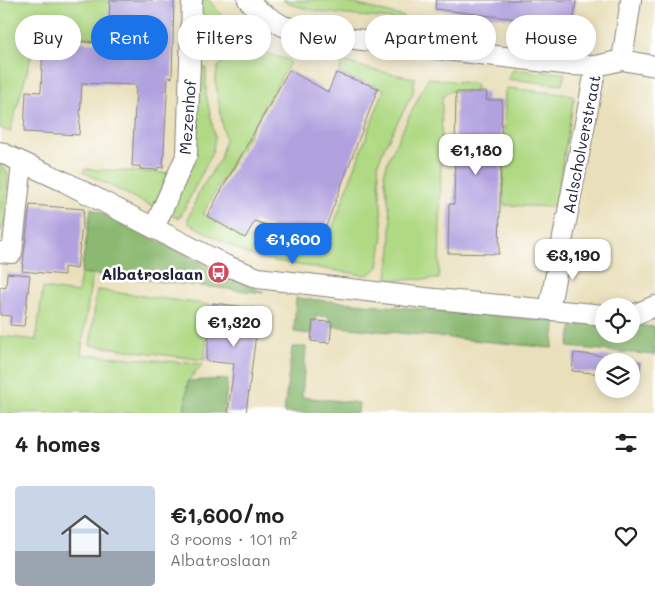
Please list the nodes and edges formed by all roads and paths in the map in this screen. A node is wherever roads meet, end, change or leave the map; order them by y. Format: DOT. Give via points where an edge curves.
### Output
graph roads {
  1 [pos="192,0"];
  2 [pos="248,0"];
  3 [pos="631,0"];
  4 [pos="622,60"];
  5 [pos="596,66"];
  6 [pos="655,66"];
  7 [pos="0,152"];
  8 [pos="22,163"];
  9 [pos="154,228"];
  10 [pos="0,252"];
  11 [pos="655,306"];
  12 [pos="549,310"];
  13 [pos="640,312"];
  14 [pos="595,315"];
  1 -- 9 [label="street, Mezenhof" via="187,154"];
  2 -- 5 [label="street" via="283,26 325,36"];
  3 -- 4 [label="street, Aalscholverstraat"];
  4 -- 5 [label="street"];
  4 -- 6 [label="street"];
  5 -- 12 [label="street, Aalscholverstraat"];
  7 -- 8 [label="street"];
  8 -- 9 [label="street"];
  8 -- 10 [label="street" via="12,253"];
  9 -- 12 [label="street" via="225,265 258,278"];
  11 -- 13 [label="street"];
  12 -- 14 [label="street"];
}
